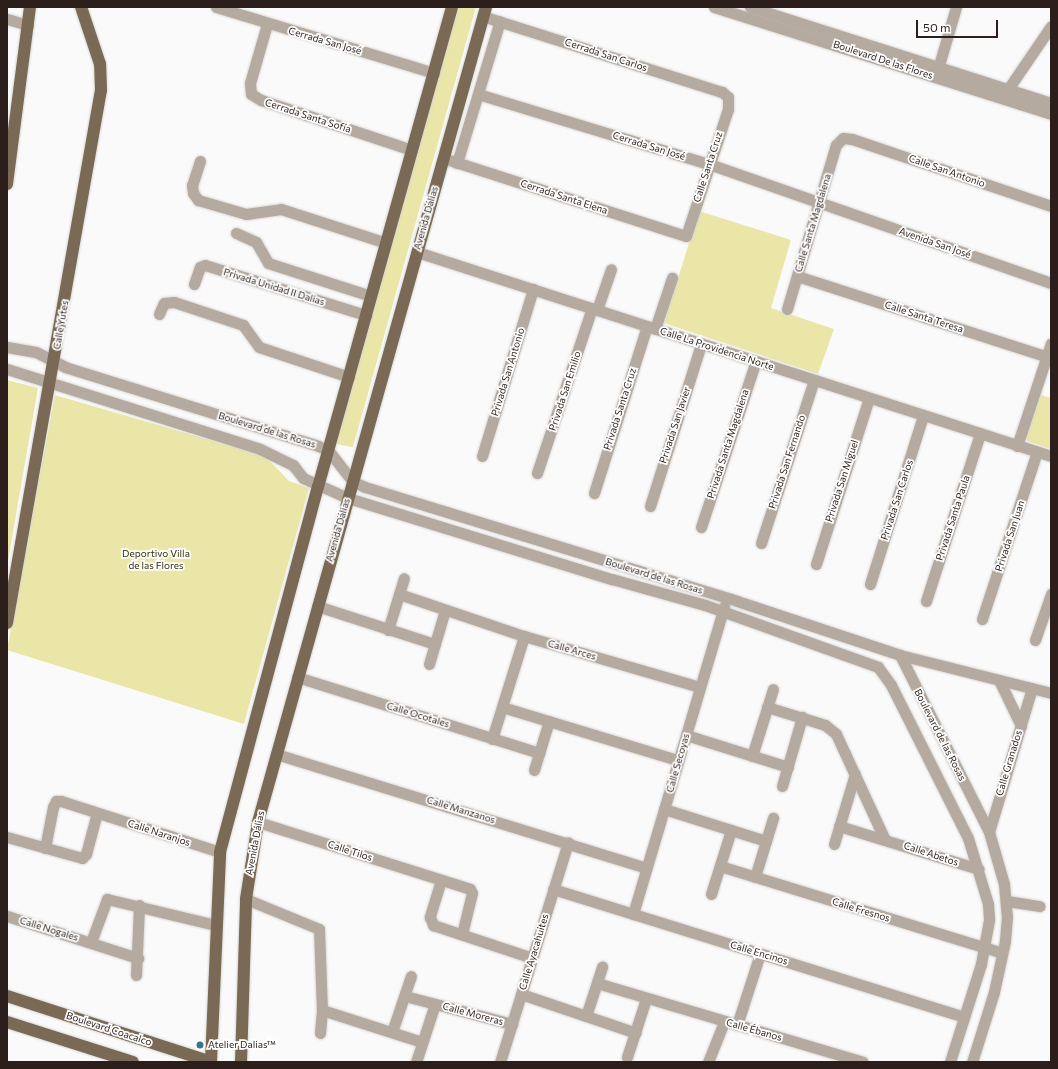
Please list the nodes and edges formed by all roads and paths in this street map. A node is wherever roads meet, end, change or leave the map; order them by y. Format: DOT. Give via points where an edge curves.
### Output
graph roads {
  1 [pos="30,7"];
  2 [pos="81,7"];
  3 [pos="216,7"];
  4 [pos="452,7"];
  5 [pos="714,7"];
  6 [pos="750,7"];
  7 [pos="956,7"];
  8 [pos="484,11"];
  9 [pos="7,19"];
  10 [pos="500,21"];
  11 [pos="267,24"];
  12 [pos="28,26"];
  13 [pos="1051,26"];
  14 [pos="937,72"];
  15 [pos="434,73"];
  16 [pos="478,94"];
  17 [pos="1005,94"];
  18 [pos="728,97"];
  19 [pos="1051,103"];
  20 [pos="1051,114"];
  21 [pos="11,116"];
  22 [pos="843,138"];
  23 [pos="412,150"];
  24 [pos="443,158"];
  25 [pos="200,161"];
  26 [pos="457,163"];
  27 [pos="709,164"];
  28 [pos="7,184"];
  29 [pos="819,204"];
  30 [pos="1051,206"];
  31 [pos="236,233"];
  32 [pos="686,236"];
  33 [pos="386,243"];
  34 [pos="417,252"];
  35 [pos="611,269"];
  36 [pos="797,276"];
  37 [pos="672,278"];
  38 [pos="1051,283"];
  39 [pos="194,284"];
  40 [pos="533,289"];
  41 [pos="371,296"];
  42 [pos="594,309"];
  43 [pos="787,309"];
  44 [pos="159,314"];
  45 [pos="366,315"];
  46 [pos="651,328"];
  47 [pos="1051,343"];
  48 [pos="701,344"];
  49 [pos="7,347"];
  50 [pos="1049,357"];
  51 [pos="756,362"];
  52 [pos="54,363"];
  53 [pos="7,369"];
  54 [pos="349,376"];
  55 [pos="814,380"];
  56 [pos="50,384"];
  57 [pos="869,398"];
  58 [pos="923,416"];
  59 [pos="980,434"];
  60 [pos="1017,446"];
  61 [pos="328,450"];
  62 [pos="1037,452"];
  63 [pos="482,456"];
  64 [pos="1051,456"];
  65 [pos="538,473"];
  66 [pos="352,481"];
  67 [pos="318,487"];
  68 [pos="594,493"];
  69 [pos="348,498"];
  70 [pos="650,506"];
  71 [pos="701,527"];
  72 [pos="761,543"];
  73 [pos="816,564"];
  74 [pos="404,578"];
  75 [pos="870,584"];
  76 [pos="399,594"];
  77 [pos="1051,594"];
  78 [pos="727,598"];
  79 [pos="926,601"];
  80 [pos="317,606"];
  81 [pos="445,610"];
  82 [pos="723,612"];
  83 [pos="982,620"];
  84 [pos="7,623"];
  85 [pos="388,630"];
  86 [pos="524,636"];
  87 [pos="1035,640"];
  88 [pos="435,644"];
  89 [pos="900,655"];
  90 [pos="430,664"];
  91 [pos="297,677"];
  92 [pos="999,680"];
  93 [pos="700,687"];
  94 [pos="1032,688"];
  95 [pos="773,689"];
  96 [pos="1051,693"];
  97 [pos="502,707"];
  98 [pos="767,707"];
  99 [pos="802,717"];
  100 [pos="549,721"];
  101 [pos="1021,726"];
  102 [pos="686,735"];
  103 [pos="492,739"];
  104 [pos="539,753"];
  105 [pos="276,754"];
  106 [pos="752,756"];
  107 [pos="678,760"];
  108 [pos="788,766"];
  109 [pos="534,770"];
  110 [pos="855,774"];
  111 [pos="782,786"];
  112 [pos="664,809"];
  113 [pos="97,813"];
  114 [pos="773,818"];
  115 [pos="258,822"];
  116 [pos="839,826"];
  117 [pos="731,830"];
  118 [pos="989,832"];
  119 [pos="7,837"];
  120 [pos="884,838"];
  121 [pos="766,841"];
  122 [pos="568,842"];
  123 [pos="834,844"];
  124 [pos="45,848"];
  125 [pos="220,852"];
  126 [pos="720,866"];
  127 [pos="646,868"];
  128 [pos="979,869"];
  129 [pos="755,877"];
  130 [pos="441,880"];
  131 [pos="553,889"];
  132 [pos="711,894"];
  133 [pos="246,899"];
  134 [pos="1007,901"];
  135 [pos="139,905"];
  136 [pos="1040,906"];
  137 [pos="633,914"];
  138 [pos="7,916"];
  139 [pos="215,925"];
  140 [pos="462,934"];
  141 [pos="91,942"];
  142 [pos="984,948"];
  143 [pos="1002,953"];
  144 [pos="760,954"];
  145 [pos="138,958"];
  146 [pos="532,958"];
  147 [pos="602,967"];
  148 [pos="136,975"];
  149 [pos="411,976"];
  150 [pos="597,983"];
  151 [pos="521,994"];
  152 [pos="7,996"];
  153 [pos="405,996"];
  154 [pos="646,999"];
  155 [pos="434,1004"];
  156 [pos="322,1010"];
  157 [pos="586,1016"];
  158 [pos="964,1017"];
  159 [pos="7,1022"];
  160 [pos="724,1022"];
  161 [pos="512,1024"];
  162 [pos="737,1026"];
  163 [pos="392,1032"];
  164 [pos="320,1033"];
  165 [pos="636,1033"];
  166 [pos="422,1042"];
  167 [pos="627,1057"];
  168 [pos="133,1062"];
  169 [pos="211,1062"];
  170 [pos="241,1062"];
  171 [pos="416,1062"];
  172 [pos="500,1062"];
  173 [pos="708,1062"];
  174 [pos="863,1062"];
  175 [pos="950,1062"];
  176 [pos="972,1062"];
  1 -- 12 [label="main road"];
  2 -- 52 [label="main road, Calle Yutes" via="100,64 102,90"];
  3 -- 11 [label="street, Cerrada San José"];
  4 -- 15 [label="main road"];
  5 -- 14 [label="street, Boulevard De las Flores"];
  6 -- 14 [label="street, Boulevard De las Flores"];
  7 -- 14 [label="street"];
  8 -- 10 [label="street, Cerrada San Carlos"];
  8 -- 24 [label="main road, Avenida Dálias"];
  9 -- 12 [label="street"];
  10 -- 16 [label="street"];
  10 -- 18 [label="street, Cerrada San Carlos" via="722,92"];
  11 -- 15 [label="street, Cerrada San José"];
  11 -- 23 [label="street, Cerrada Santa Sofía" via="250,83 251,94 261,100"];
  12 -- 21 [label="main road"];
  13 -- 17 [label="street"];
  14 -- 17 [label="street, Boulevard De las Flores"];
  15 -- 23 [label="main road"];
  16 -- 26 [label="street"];
  16 -- 27 [label="street, Cerrada San José"];
  17 -- 19 [label="street, Boulevard De las Flores"];
  17 -- 20 [label="street, Boulevard De las Flores"];
  18 -- 27 [label="street, Calle Santa Cruz" via="728,109"];
  21 -- 28 [label="main road"];
  22 -- 29 [label="street, Calle Santa Magdalena" via="836,145"];
  22 -- 30 [label="street, Calle San Antonio"];
  23 -- 33 [label="main road"];
  24 -- 26 [label="street, Cerrada Santa Elena"];
  24 -- 34 [label="main road, Avenida Dálias"];
  25 -- 33 [label="street" via="192,185 193,193 198,200 246,214 281,209"];
  26 -- 32 [label="street, Cerrada Santa Elena"];
  27 -- 29 [label="street, Cerrada San José"];
  27 -- 32 [label="street, Calle Santa Cruz"];
  29 -- 36 [label="street, Calle Santa Magdalena"];
  29 -- 38 [label="street, Avenida San José"];
  31 -- 41 [label="street" via="256,242 268,262"];
  33 -- 41 [label="main road"];
  34 -- 40 [label="street, Calle La Providencia Norte"];
  34 -- 66 [label="main road, Avenida Dálias"];
  35 -- 42 [label="street, Privada San Emilio"];
  36 -- 43 [label="street, Calle Santa Magdalena"];
  36 -- 50 [label="street, Calle Santa Teresa"];
  37 -- 46 [label="street"];
  39 -- 45 [label="street, Privada Unidad II Dalias" via="200,267 205,265"];
  40 -- 42 [label="street, Calle La Providencia Norte"];
  40 -- 63 [label="street, Privada San Antonio"];
  41 -- 45 [label="main road"];
  42 -- 46 [label="street, Calle La Providencia Norte"];
  42 -- 65 [label="street, Privada San Emilio"];
  44 -- 54 [label="street" via="164,303 174,302 243,325 259,347"];
  45 -- 54 [label="main road"];
  46 -- 48 [label="street, Calle La Providencia Norte"];
  46 -- 68 [label="street, Privada Santa Cruz"];
  47 -- 50 [label="street"];
  48 -- 51 [label="street, Calle La Providencia Norte"];
  48 -- 70 [label="street, Privada San Javier"];
  49 -- 52 [label="street, Boulevard de las Rosas" via="36,352"];
  50 -- 60 [label="street"];
  51 -- 55 [label="street, Calle La Providencia Norte"];
  51 -- 71 [label="street, Privada Santa Magdalena"];
  52 -- 56 [label="main road, Calle Yutes"];
  52 -- 61 [label="street, Boulevard de las Rosas"];
  53 -- 56 [label="street, Boulevard de las Rosas"];
  54 -- 61 [label="main road"];
  55 -- 57 [label="street, Calle La Providencia Norte"];
  55 -- 72 [label="street, Privada San Fernando"];
  56 -- 67 [label="street, Boulevard de las Rosas" via="260,449 293,465 303,478"];
  56 -- 84 [label="main road, Calle Yutes"];
  57 -- 58 [label="street, Calle La Providencia Norte"];
  57 -- 73 [label="street, Privada San Miguel"];
  58 -- 59 [label="street, Calle La Providencia Norte"];
  58 -- 75 [label="street, Privada San Carlos"];
  59 -- 60 [label="street, Calle La Providencia Norte"];
  59 -- 79 [label="street, Privada Santa Paula"];
  60 -- 62 [label="street, Calle La Providencia Norte"];
  61 -- 66 [label="street, Boulevard de las Rosas"];
  61 -- 67 [label="main road"];
  62 -- 64 [label="street, Calle La Providencia Norte"];
  62 -- 83 [label="street, Privada San Juan"];
  66 -- 69 [label="main road, Avenida Dálias"];
  66 -- 78 [label="street, Boulevard de las Rosas"];
  67 -- 69 [label="street, Boulevard de las Rosas"];
  67 -- 125 [label="main road"];
  69 -- 80 [label="main road, Avenida Dálias"];
  69 -- 82 [label="street, Boulevard de las Rosas"];
  74 -- 76 [label="street"];
  76 -- 81 [label="street, Calle Arces"];
  76 -- 85 [label="street"];
  77 -- 87 [label="street"];
  78 -- 82 [label="street, Calle Secoyas"];
  78 -- 89 [label="street, Boulevard de las Rosas"];
  80 -- 85 [label="street"];
  80 -- 91 [label="main road, Avenida Dálias"];
  81 -- 86 [label="street, Calle Arces"];
  81 -- 88 [label="street"];
  82 -- 93 [label="street, Calle Secoyas"];
  82 -- 128 [label="street, Boulevard de las Rosas" via="878,667 885,675 926,754 968,838"];
  85 -- 88 [label="street"];
  86 -- 93 [label="street, Calle Arces"];
  86 -- 97 [label="street"];
  88 -- 90 [label="street"];
  89 -- 92 [label="street"];
  89 -- 118 [label="street, Boulevard de las Rosas"];
  91 -- 103 [label="street, Calle Ocotales"];
  91 -- 105 [label="main road, Avenida Dálias"];
  92 -- 94 [label="street"];
  92 -- 101 [label="street, Calle Granados"];
  93 -- 102 [label="street, Calle Secoyas"];
  94 -- 96 [label="street"];
  94 -- 101 [label="street"];
  95 -- 98 [label="street"];
  97 -- 100 [label="street"];
  97 -- 103 [label="street"];
  98 -- 99 [label="street"];
  98 -- 106 [label="street"];
  99 -- 108 [label="street"];
  99 -- 110 [label="street" via="825,725 836,734"];
  100 -- 104 [label="street"];
  100 -- 107 [label="street"];
  101 -- 118 [label="street, Calle Granados"];
  102 -- 106 [label="street"];
  102 -- 107 [label="street, Calle Secoyas"];
  103 -- 104 [label="street, Calle Ocotales"];
  104 -- 109 [label="street"];
  105 -- 115 [label="main road, Avenida Dálias"];
  105 -- 122 [label="street, Calle Manzanos"];
  106 -- 108 [label="street"];
  107 -- 112 [label="street, Calle Secoyas"];
  108 -- 111 [label="street"];
  110 -- 116 [label="street"];
  110 -- 120 [label="street"];
  112 -- 117 [label="street"];
  112 -- 127 [label="street, Calle Secoyas"];
  113 -- 124 [label="street" via="86,854 82,858"];
  113 -- 124 [label="street, Calle Naranjos" via="56,802"];
  113 -- 125 [label="street, Calle Naranjos"];
  114 -- 121 [label="street"];
  115 -- 130 [label="street, Calle Tilos"];
  115 -- 133 [label="main road, Avenida Dálias"];
  116 -- 120 [label="street, Calle Abetos"];
  116 -- 123 [label="street"];
  117 -- 121 [label="street"];
  117 -- 126 [label="street"];
  118 -- 134 [label="street, Boulevard de las Rosas"];
  119 -- 124 [label="street"];
  120 -- 128 [label="street, Calle Abetos"];
  121 -- 129 [label="street"];
  122 -- 127 [label="street, Calle Manzanos"];
  122 -- 131 [label="street, Calle Ayacahuites"];
  125 -- 139 [label="main road"];
  126 -- 129 [label="street, Calle Fresnos"];
  126 -- 132 [label="street"];
  127 -- 137 [label="street, Calle Secoyas"];
  128 -- 142 [label="street, Boulevard de las Rosas" via="988,904 989,920"];
  129 -- 142 [label="street, Calle Fresnos"];
  130 -- 140 [label="street, Calle Tilos" via="470,889"];
  130 -- 140 [label="street" via="430,921 433,925"];
  131 -- 137 [label="street, Calle Encinos"];
  131 -- 146 [label="street, Calle Ayacahuites"];
  133 -- 156 [label="street" via="319,929"];
  133 -- 170 [label="main road, Avenida Dálias"];
  134 -- 136 [label="street"];
  134 -- 143 [label="street, Boulevard de las Rosas"];
  135 -- 139 [label="street, Calle Nogales"];
  135 -- 141 [label="street, Calle Nogales" via="107,899"];
  135 -- 145 [label="street"];
  137 -- 144 [label="street, Calle Encinos"];
  138 -- 141 [label="street, Calle Nogales"];
  139 -- 169 [label="main road"];
  140 -- 146 [label="street"];
  141 -- 145 [label="street, Calle Nogales"];
  142 -- 143 [label="street, Calle Fresnos"];
  142 -- 158 [label="street, Boulevard de las Rosas"];
  143 -- 176 [label="street, Boulevard de las Rosas" via="994,992"];
  144 -- 158 [label="street, Calle Encinos"];
  144 -- 162 [label="street"];
  145 -- 148 [label="street"];
  146 -- 151 [label="street, Calle Ayacahuites"];
  147 -- 150 [label="street"];
  149 -- 153 [label="street"];
  150 -- 154 [label="street, Calle Ébanos"];
  150 -- 157 [label="street"];
  151 -- 157 [label="street"];
  151 -- 161 [label="street, Calle Ayacahuites"];
  152 -- 169 [label="main road, Boulevard Coacalco"];
  153 -- 155 [label="street, Calle Moreras"];
  153 -- 163 [label="street"];
  154 -- 160 [label="street, Calle Ébanos"];
  154 -- 165 [label="street"];
  155 -- 161 [label="street, Calle Moreras"];
  155 -- 166 [label="street, Calle Moreras"];
  156 -- 163 [label="street"];
  156 -- 164 [label="street"];
  157 -- 165 [label="street"];
  158 -- 175 [label="street, Boulevard de las Rosas"];
  159 -- 168 [label="main road"];
  160 -- 162 [label="street, Calle Ébanos"];
  160 -- 173 [label="street"];
  161 -- 172 [label="street, Calle Ayacahuites"];
  162 -- 174 [label="street, Calle Ébanos"];
  163 -- 166 [label="street"];
  165 -- 167 [label="street"];
  166 -- 171 [label="street, Calle Moreras"];
}
